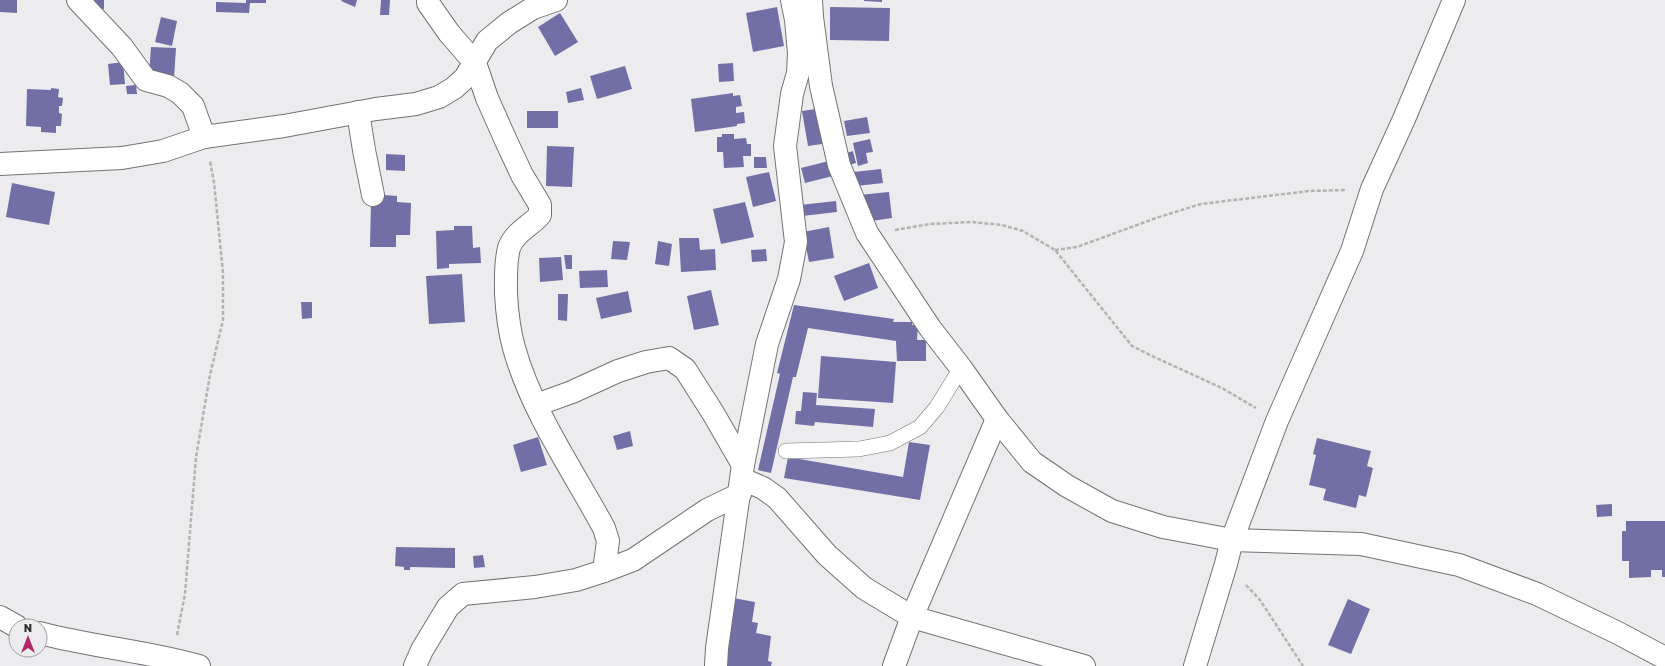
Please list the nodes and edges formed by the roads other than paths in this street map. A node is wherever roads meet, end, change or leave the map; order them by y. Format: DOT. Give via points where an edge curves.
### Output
graph roads {
  1 [pos="78,0"];
  2 [pos="428,0"];
  3 [pos="556,0"];
  4 [pos="792,0"];
  5 [pos="811,0"];
  6 [pos="1454,0"];
  7 [pos="475,63"];
  8 [pos="358,112"];
  9 [pos="204,137"];
  10 [pos="0,164"];
  11 [pos="373,195"];
  12 [pos="961,368"];
  13 [pos="536,405"];
  14 [pos="997,419"];
  15 [pos="786,451"];
  16 [pos="742,479"];
  17 [pos="1232,540"];
  18 [pos="604,571"];
  19 [pos="912,617"];
  20 [pos="48,635"];
  21 [pos="1665,658"];
  22 [pos="199,666"];
  23 [pos="415,666"];
  24 [pos="716,666"];
  25 [pos="894,666"];
  26 [pos="1084,666"];
  27 [pos="1195,666"];
  1 -- 9 [label="street" via="122,47 146,80 168,86 180,93 193,106"];
  2 -- 7 [label="street" via="449,33"];
  3 -- 7 [label="street" via="533,8 509,23 487,41"];
  4 -- 16 [label="street" via="799,52 798,73 785,146 796,242 788,279 767,344"];
  5 -- 12 [label="street" via="821,86 839,165 866,233 930,328"];
  6 -- 17 [label="street" via="1372,189 1352,251 1277,421"];
  7 -- 8 [label="street" via="465,78 439,97 416,104"];
  7 -- 13 [label="street" via="507,143 540,205 540,216 533,224 518,233 509,247 506,273 507,314 513,347"];
  8 -- 9 [label="street"];
  8 -- 11 [label="street"];
  9 -- 10 [label="street" via="163,151 122,158"];
  12 -- 14 [label="street"];
  12 -- 15 [label="lane" via="937,407 920,427 890,443 859,449"];
  13 -- 16 [label="street" via="618,371 669,358 685,369 713,412"];
  13 -- 18 [label="street" via="604,528 608,541"];
  14 -- 17 [label="street" via="1032,462 1112,512 1163,527"];
  14 -- 19 [label="street"];
  16 -- 18 [label="street" via="707,510 633,560"];
  16 -- 19 [label="street" via="763,488 777,498 827,555 864,588"];
  16 -- 24 [label="street"];
  17 -- 21 [label="street" via="1360,544 1459,565 1537,594"];
  17 -- 27 [label="street"];
  18 -- 23 [label="street" via="576,580 535,587 463,594 448,607"];
  19 -- 25 [label="street"];
  19 -- 26 [label="street"];
  20 -- 22 [label="street" via="172,658"];
}
